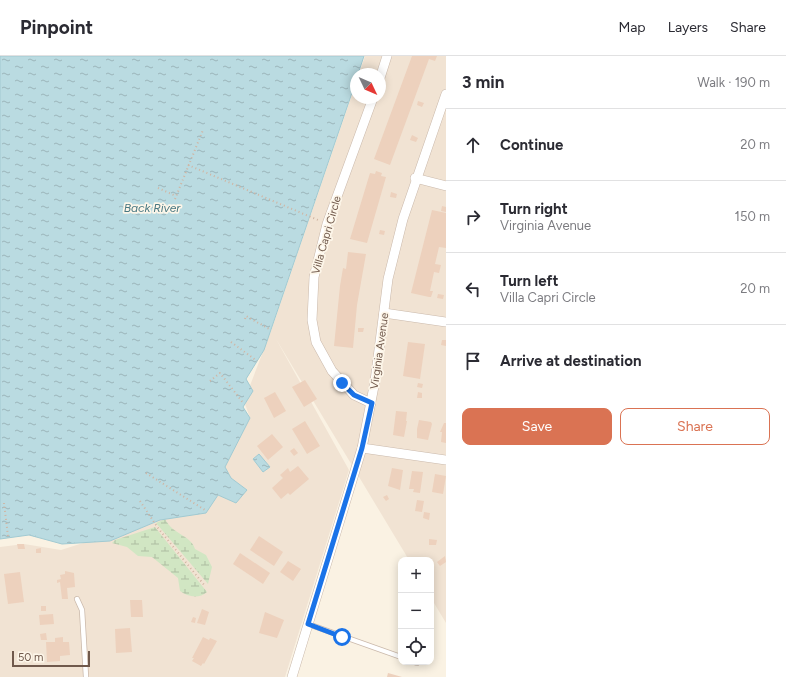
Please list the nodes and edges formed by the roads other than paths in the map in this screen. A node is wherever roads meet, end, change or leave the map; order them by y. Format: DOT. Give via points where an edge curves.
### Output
graph roads {
  1 [pos="387,56"];
  2 [pos="383,68"];
  3 [pos="446,94"];
  4 [pos="371,104"];
  5 [pos="416,178"];
  6 [pos="446,186"];
  7 [pos="384,313"];
  8 [pos="446,322"];
  9 [pos="372,403"];
  10 [pos="362,448"];
  11 [pos="446,460"];
  12 [pos="77,599"];
  13 [pos="308,624"];
  14 [pos="398,656"];
  15 [pos="86,677"];
  16 [pos="292,677"];
  1 -- 2 [label="street"];
  3 -- 5 [label="street, Virginia Avenue"];
  4 -- 9 [label="street, Villa Capri Circle" via="327,224 314,277 312,320 316,342 332,371 354,395"];
  5 -- 6 [label="street"];
  5 -- 7 [label="street, Virginia Avenue" via="394,252"];
  7 -- 8 [label="street"];
  7 -- 9 [label="street, Virginia Avenue"];
  9 -- 10 [label="street, Virginia Avenue"];
  10 -- 11 [label="street"];
  10 -- 13 [label="street, Virginia Avenue"];
  12 -- 15 [label="lane" via="82,610"];
  13 -- 14 [label="lane"];
  13 -- 16 [label="street, Virginia Avenue"];
}
